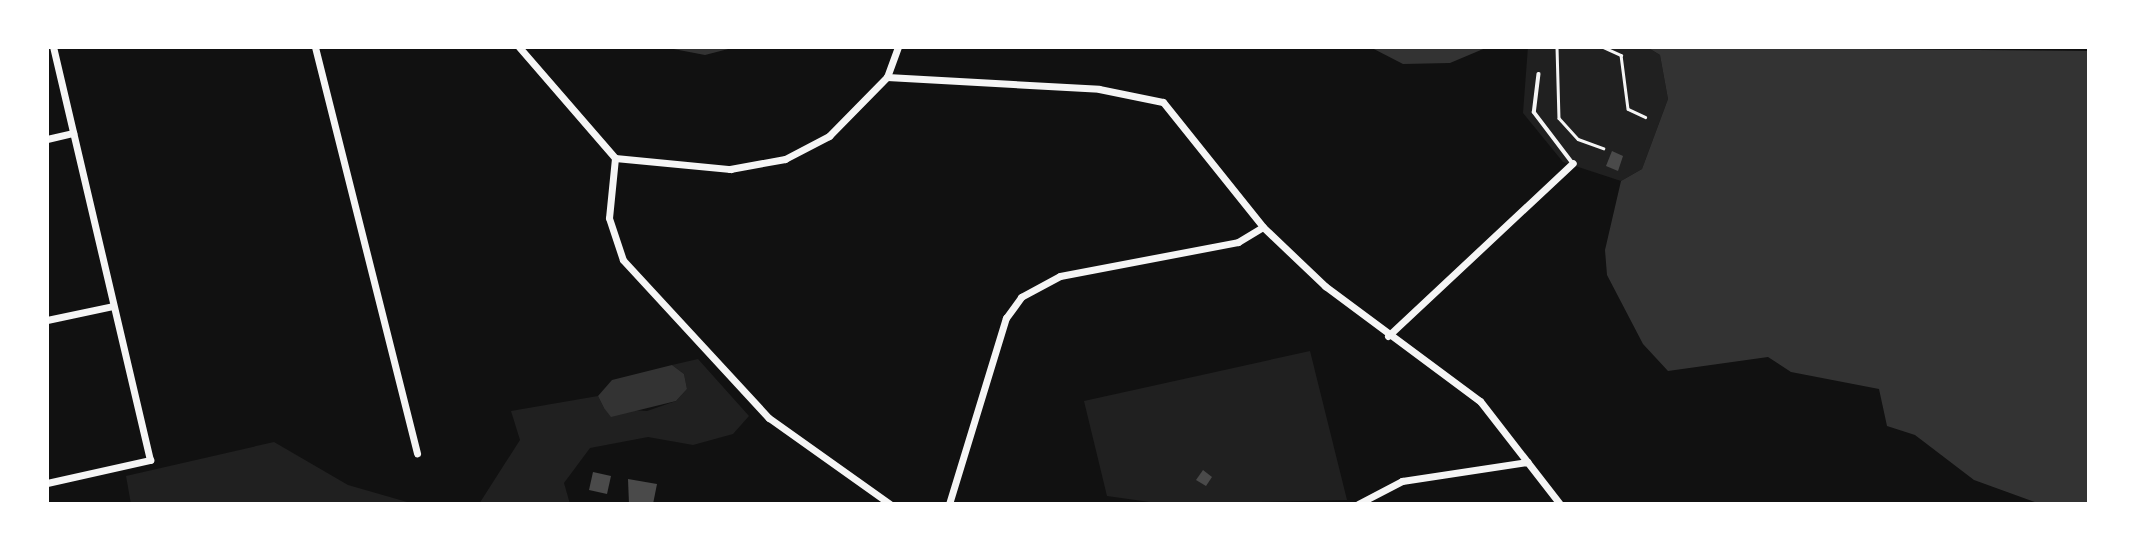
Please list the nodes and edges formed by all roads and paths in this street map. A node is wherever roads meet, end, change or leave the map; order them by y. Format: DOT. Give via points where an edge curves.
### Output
graph roads {
  1 [pos="52,47"];
  2 [pos="315,47"];
  3 [pos="519,47"];
  4 [pos="898,47"];
  5 [pos="1557,47"];
  6 [pos="1604,47"];
  7 [pos="1539,74"];
  8 [pos="887,77"];
  9 [pos="1645,117"];
  10 [pos="73,133"];
  11 [pos="47,139"];
  12 [pos="1603,148"];
  13 [pos="615,158"];
  14 [pos="1573,163"];
  15 [pos="1262,227"];
  16 [pos="113,306"];
  17 [pos="47,320"];
  18 [pos="1388,336"];
  19 [pos="416,453"];
  20 [pos="1528,462"];
  21 [pos="47,483"];
  22 [pos="890,504"];
  23 [pos="949,504"];
  24 [pos="1358,504"];
  25 [pos="1560,504"];
  1 -- 10 [label="street"];
  2 -- 19 [label="street"];
  3 -- 13 [label="street"];
  4 -- 8 [label="street"];
  5 -- 12 [label="path" via="1559,118 1578,139"];
  6 -- 9 [label="path" via="1620,55 1628,109"];
  7 -- 14 [label="lane" via="1534,111"];
  8 -- 13 [label="street" via="829,136 760,167"];
  8 -- 15 [label="street" via="1100,89 1163,102"];
  10 -- 11 [label="street"];
  10 -- 16 [label="street"];
  13 -- 22 [label="street" via="609,218 622,260 769,418"];
  14 -- 18 [label="street"];
  15 -- 18 [label="street"];
  15 -- 23 [label="street" via="1238,242 1060,276 1021,297 1006,317"];
  16 -- 17 [label="street"];
  16 -- 21 [label="street" via="150,460"];
  18 -- 20 [label="street" via="1479,401"];
  20 -- 24 [label="street" via="1402,481"];
  20 -- 25 [label="street"];
}
